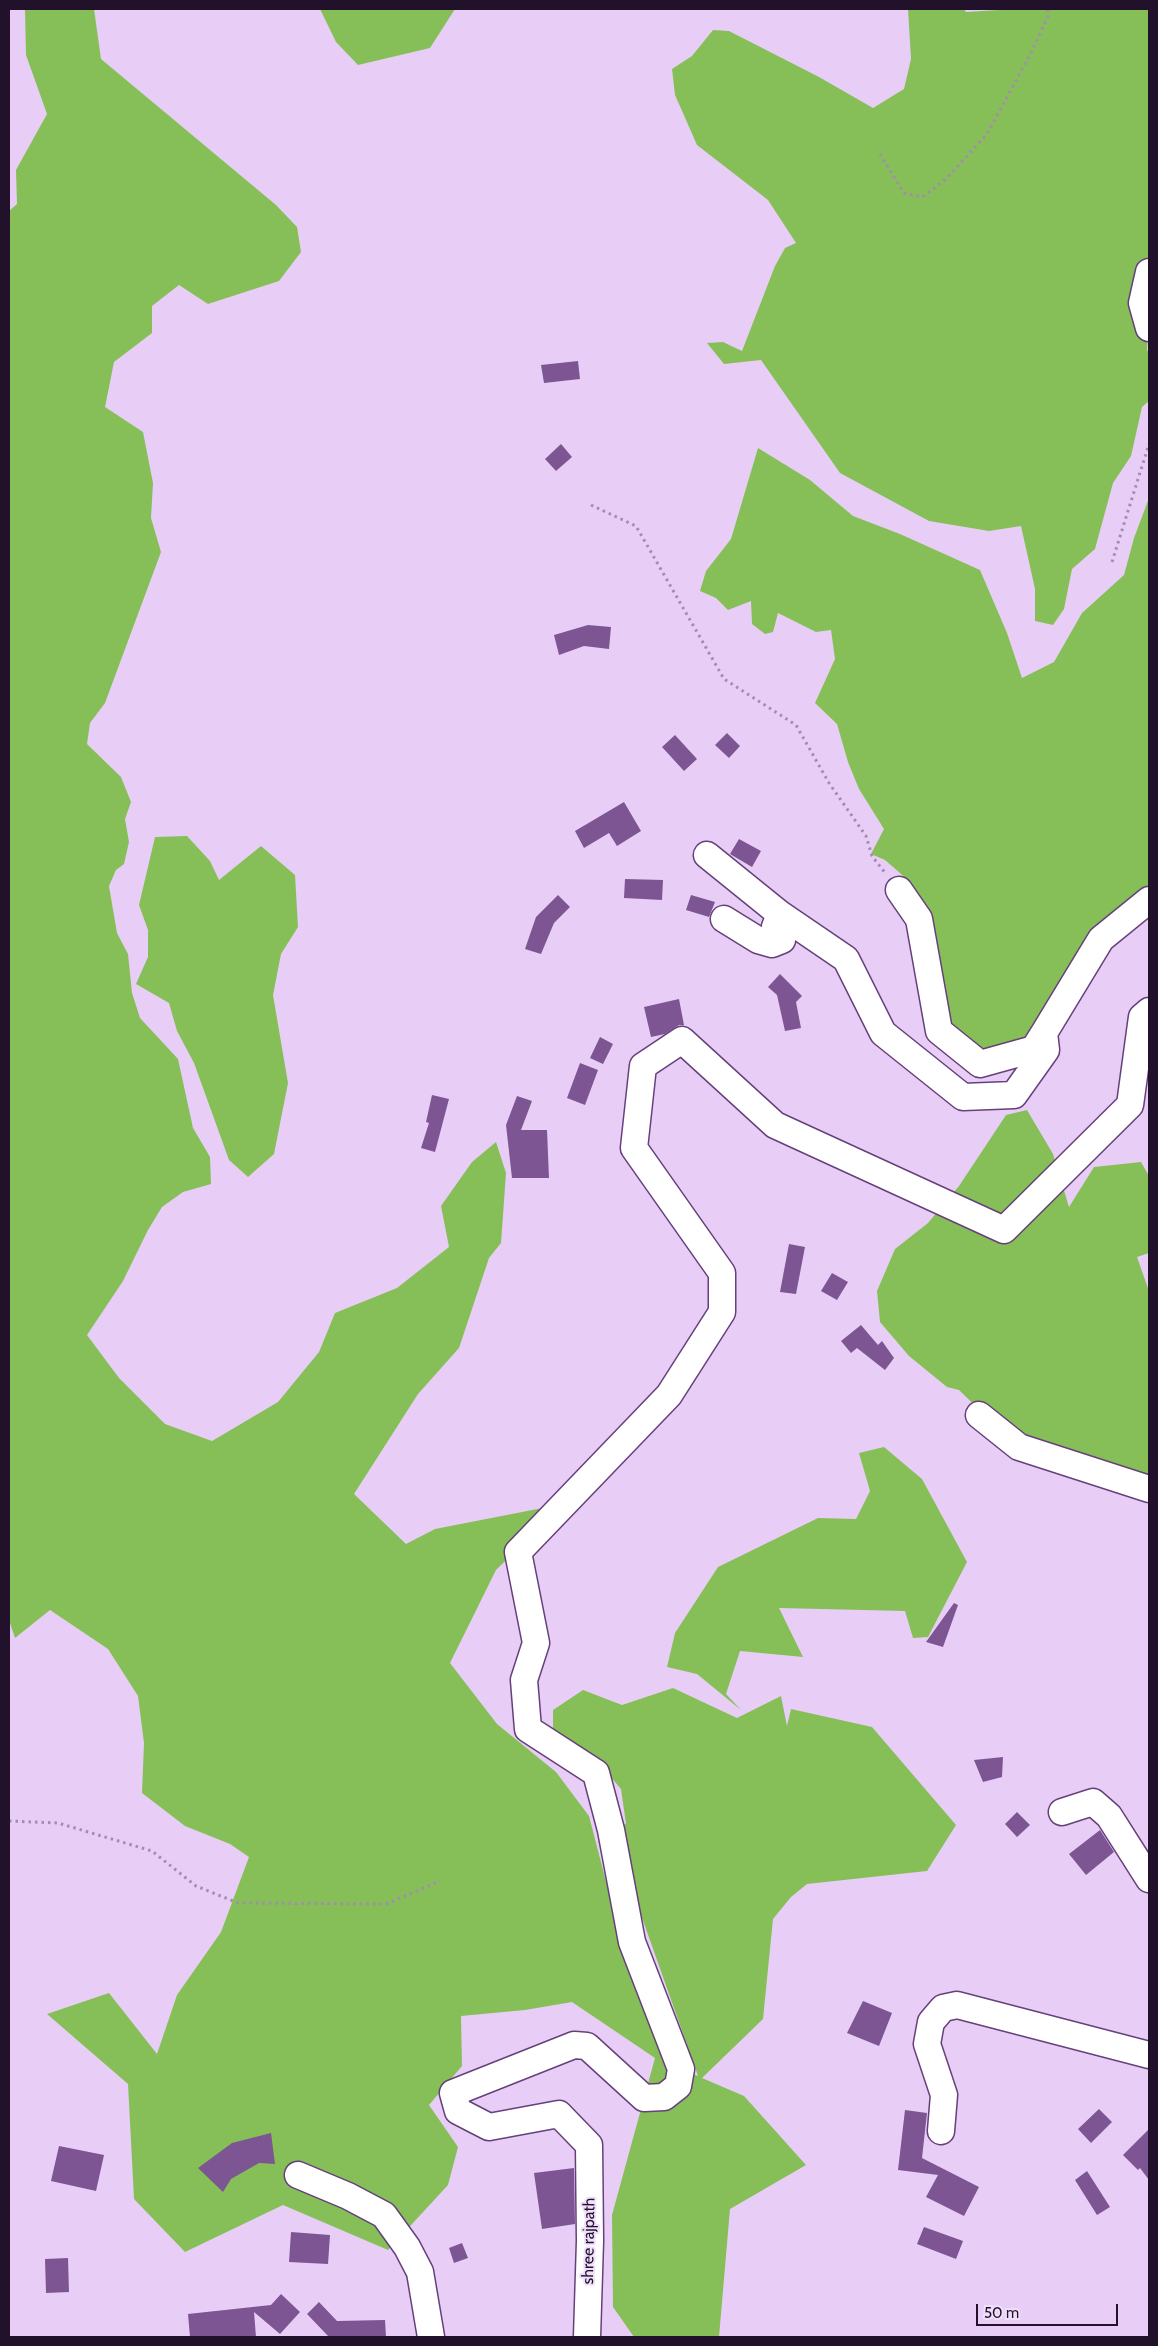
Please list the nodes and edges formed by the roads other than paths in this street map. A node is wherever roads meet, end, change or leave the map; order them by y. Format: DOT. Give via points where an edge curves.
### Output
graph roads {
  1 [pos="1149,272"];
  2 [pos="1149,328"];
  3 [pos="707,855"];
  4 [pos="899,890"];
  5 [pos="1149,900"];
  6 [pos="780,914"];
  7 [pos="724,919"];
  8 [pos="1149,1011"];
  9 [pos="1044,1033"];
  10 [pos="979,1415"];
  11 [pos="1149,1489"];
  12 [pos="1062,1812"];
  13 [pos="1149,1879"];
  14 [pos="1149,2055"];
  15 [pos="941,2131"];
  16 [pos="298,2176"];
  17 [pos="431,2337"];
  18 [pos="587,2337"];
  1 -- 2 [label="street" via="1142,302"];
  3 -- 6 [label="street"];
  4 -- 9 [label="street" via="919,919 939,1031 980,1064 1034,1048"];
  5 -- 9 [label="street" via="1101,939"];
  6 -- 7 [label="street" via="775,927 782,940 772,944 758,940"];
  6 -- 9 [label="street" via="846,959 883,1033 963,1097 1014,1096 1046,1050"];
  8 -- 18 [label="street, shree rajpath" via="1142,1017 1130,1105 1004,1230 775,1125 682,1040 643,1066 634,1148 722,1273 722,1312 669,1395 518,1552 536,1643 524,1680 528,1729 596,1773 611,1830 632,1942 681,2069 678,2086 664,2097 644,2098 587,2046 574,2045 453,2092 458,2111 489,2127 559,2114 589,2145"];
  10 -- 11 [label="street" via="1018,1447"];
  12 -- 13 [label="street" via="1093,1802 1109,1816"];
  14 -- 15 [label="street" via="958,2005 943,2008 931,2022 927,2044 944,2095"];
  16 -- 17 [label="street" via="384,2215 407,2246 420,2272"];
}
